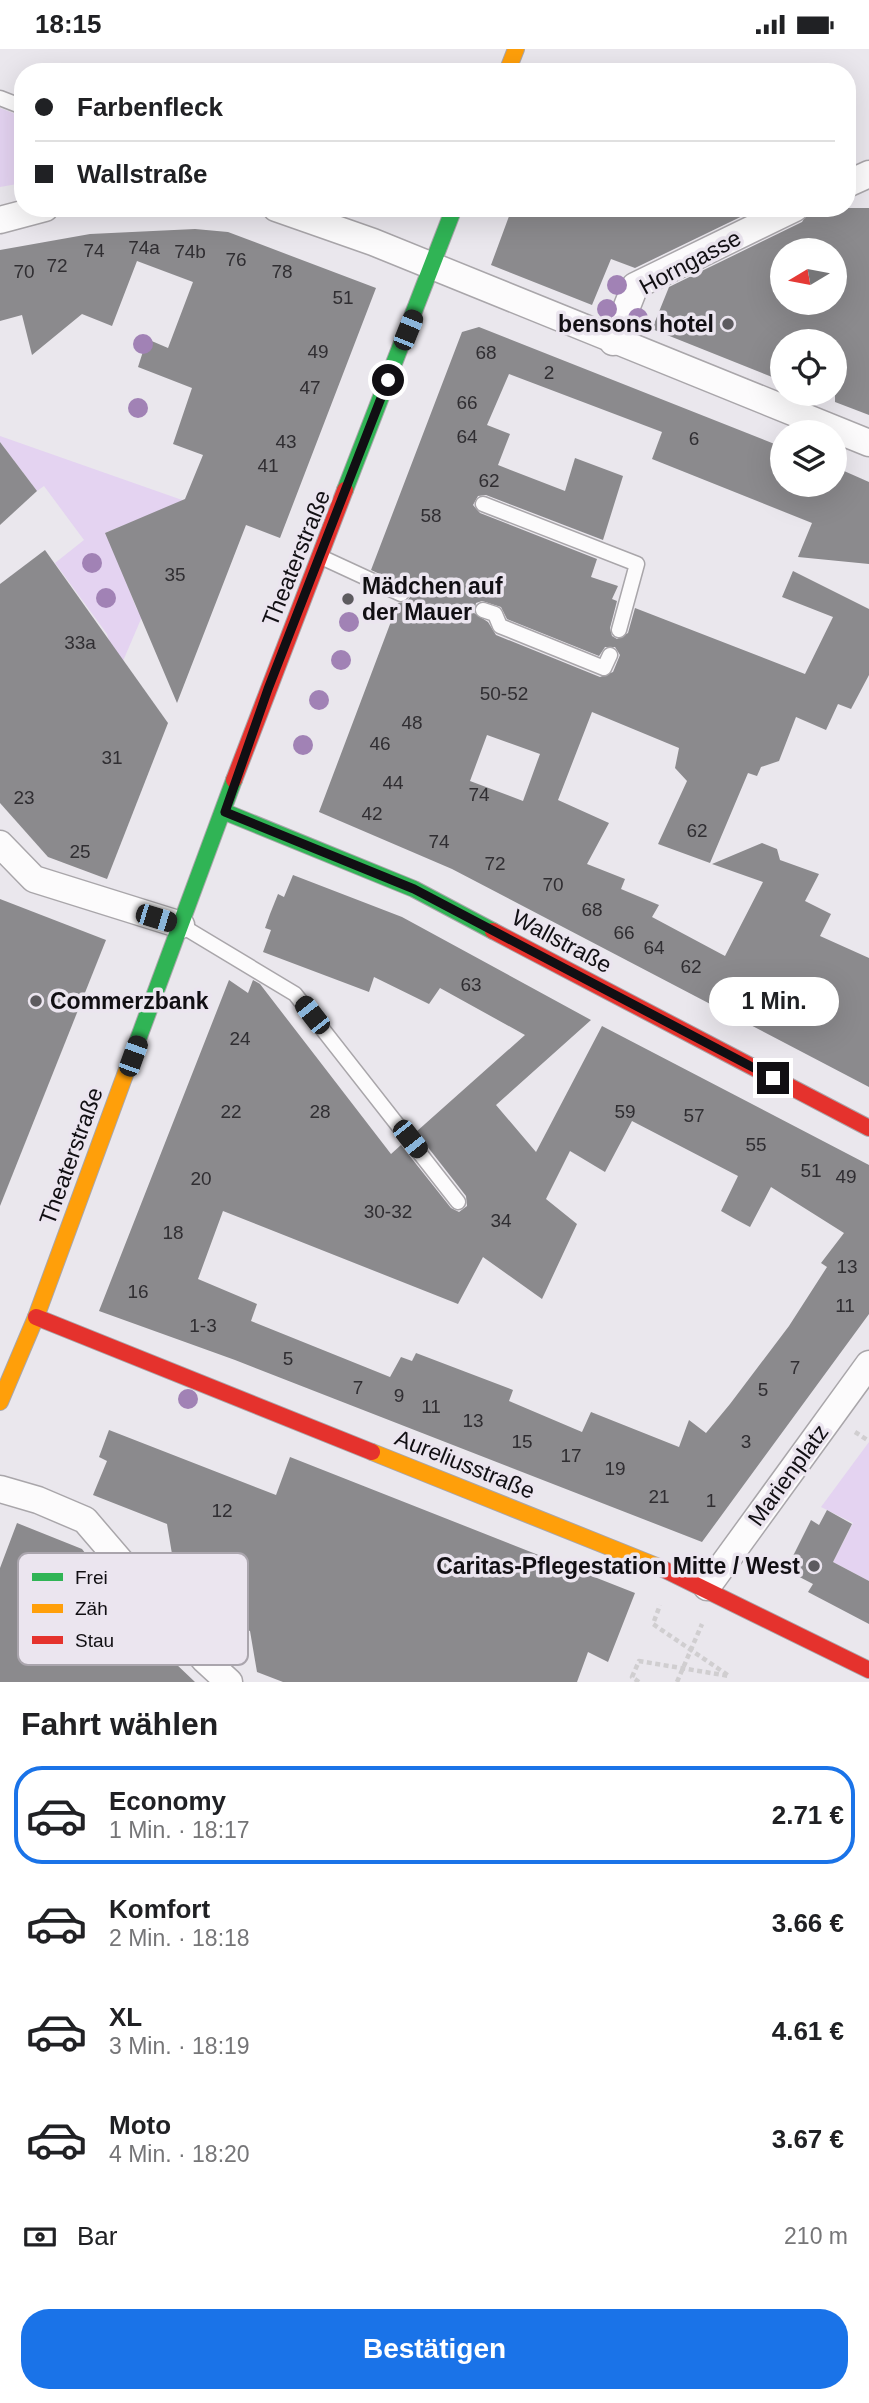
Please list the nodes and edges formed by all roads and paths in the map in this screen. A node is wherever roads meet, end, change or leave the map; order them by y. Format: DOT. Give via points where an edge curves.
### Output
graph roads {
  1 [pos="300,217"];
  2 [pos="450,217"];
  3 [pos="777,217"];
  4 [pos="431,266"];
  5 [pos="613,342"];
  6 [pos="869,443"];
  7 [pos="483,505"];
  8 [pos="321,557"];
  9 [pos="401,594"];
  10 [pos="483,610"];
  11 [pos="619,630"];
  12 [pos="610,655"];
  13 [pos="225,812"];
  14 [pos="1,845"];
  15 [pos="181,925"];
  16 [pos="869,1128"];
  17 [pos="458,1202"];
  18 [pos="36,1317"];
  19 [pos="869,1364"];
  20 [pos="0,1402"];
  21 [pos="0,1489"];
  22 [pos="113,1553"];
  23 [pos="672,1572"];
  24 [pos="708,1587"];
  25 [pos="694,1640"];
  26 [pos="690,1650"];
  27 [pos="210,1665"];
  28 [pos="683,1668"];
  29 [pos="869,1670"];
  30 [pos="229,1682"];
  31 [pos="639,1682"];
  32 [pos="677,1682"];
  1 -- 4 [label="street"];
  2 -- 4 [label="street, Theaterstraße"];
  3 -- 5 [label="street, Horngasse" via="635,286"];
  4 -- 5 [label="street"];
  4 -- 8 [label="street, Theaterstraße"];
  5 -- 6 [label="street"];
  7 -- 11 [label="lane" via="637,563"];
  8 -- 9 [label="lane"];
  8 -- 13 [label="street, Theaterstraße"];
  10 -- 12 [label="lane" via="495,614 500,626 604,668"];
  13 -- 15 [label="street, Theaterstraße"];
  13 -- 16 [label="street, Wallstraße" via="414,889"];
  14 -- 15 [label="street" via="34,879"];
  15 -- 17 [label="lane" via="295,994"];
  15 -- 18 [label="street, Theaterstraße"];
  18 -- 20 [label="street, Theaterstraße"];
  18 -- 23 [label="street, Aureliusstraße"];
  19 -- 24 [label="street, Marienplatz"];
  21 -- 22 [label="street" via="85,1520"];
  23 -- 24 [label="street, Aureliusstraße"];
  23 -- 26 [label="path" via="653,1624"];
  24 -- 29 [label="street, Aureliusstraße"];
  25 -- 26 [label="path"];
  26 -- 28 [label="path"];
  26 -- 28 [label="path" via="729,1677"];
  27 -- 30 [label="street"];
  28 -- 31 [label="path" via="639,1661 632,1677"];
  28 -- 32 [label="path"];
}
